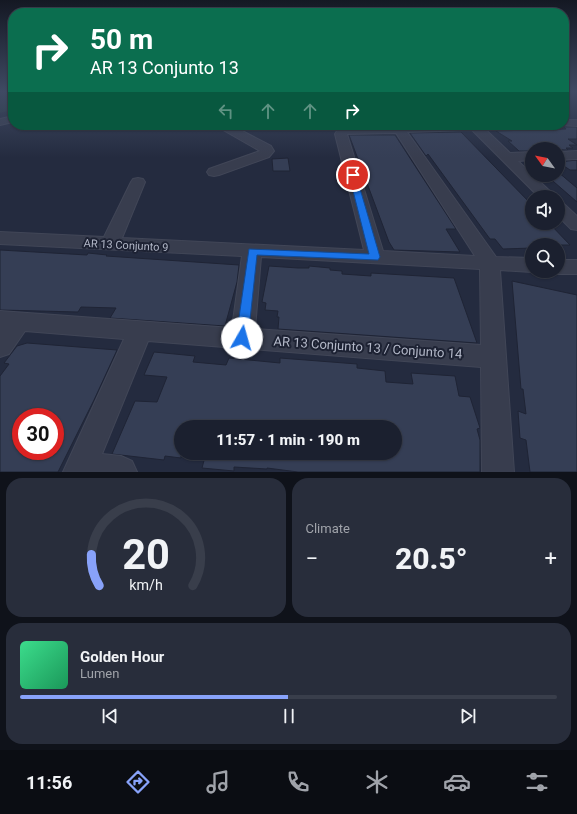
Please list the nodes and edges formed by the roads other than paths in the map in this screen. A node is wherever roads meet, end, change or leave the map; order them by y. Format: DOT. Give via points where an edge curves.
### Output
graph roads {
  1 [pos="231,130"];
  2 [pos="350,130"];
  3 [pos="400,130"];
  4 [pos="479,130"];
  5 [pos="577,155"];
  6 [pos="525,156"];
  7 [pos="565,156"];
  8 [pos="508,157"];
  9 [pos="214,172"];
  10 [pos="138,182"];
  11 [pos="541,190"];
  12 [pos="565,214"];
  13 [pos="577,225"];
  14 [pos="0,238"];
  15 [pos="110,244"];
  16 [pos="252,251"];
  17 [pos="375,257"];
  18 [pos="490,263"];
  19 [pos="525,265"];
  20 [pos="565,267"];
  21 [pos="577,268"];
  22 [pos="10,321"];
  23 [pos="140,330"];
  24 [pos="242,338"];
  25 [pos="0,347"];
  26 [pos="494,357"];
  27 [pos="80,469"];
  28 [pos="120,472"];
  29 [pos="498,472"];
  1 -- 9 [label="street" via="267,151"];
  2 -- 17 [label="street" via="341,134"];
  3 -- 18 [label="street"];
  4 -- 8 [label="street"];
  5 -- 7 [label="street"];
  6 -- 8 [label="street"];
  8 -- 11 [label="street"];
  10 -- 15 [label="street"];
  12 -- 13 [label="street"];
  14 -- 15 [label="street, AR 13 Conjunto 9"];
  15 -- 16 [label="street, AR 13 Conjunto 9"];
  16 -- 17 [label="street, AR 13 Conjunto 9"];
  16 -- 24 [label="street"];
  17 -- 18 [label="street, AR 13 Conjunto 9"];
  18 -- 19 [label="street, AR 13 Conjunto 9"];
  18 -- 26 [label="street"];
  20 -- 21 [label="street"];
  22 -- 23 [label="street, AR 13 Conjunto 13 / Conjunto 14"];
  22 -- 25 [label="street"];
  23 -- 24 [label="street, AR 13 Conjunto 13 / Conjunto 14"];
  23 -- 27 [label="street"];
  24 -- 26 [label="street, AR 13 Conjunto 13 / Conjunto 14"];
  26 -- 29 [label="street"];
  27 -- 28 [label="street"];
}
